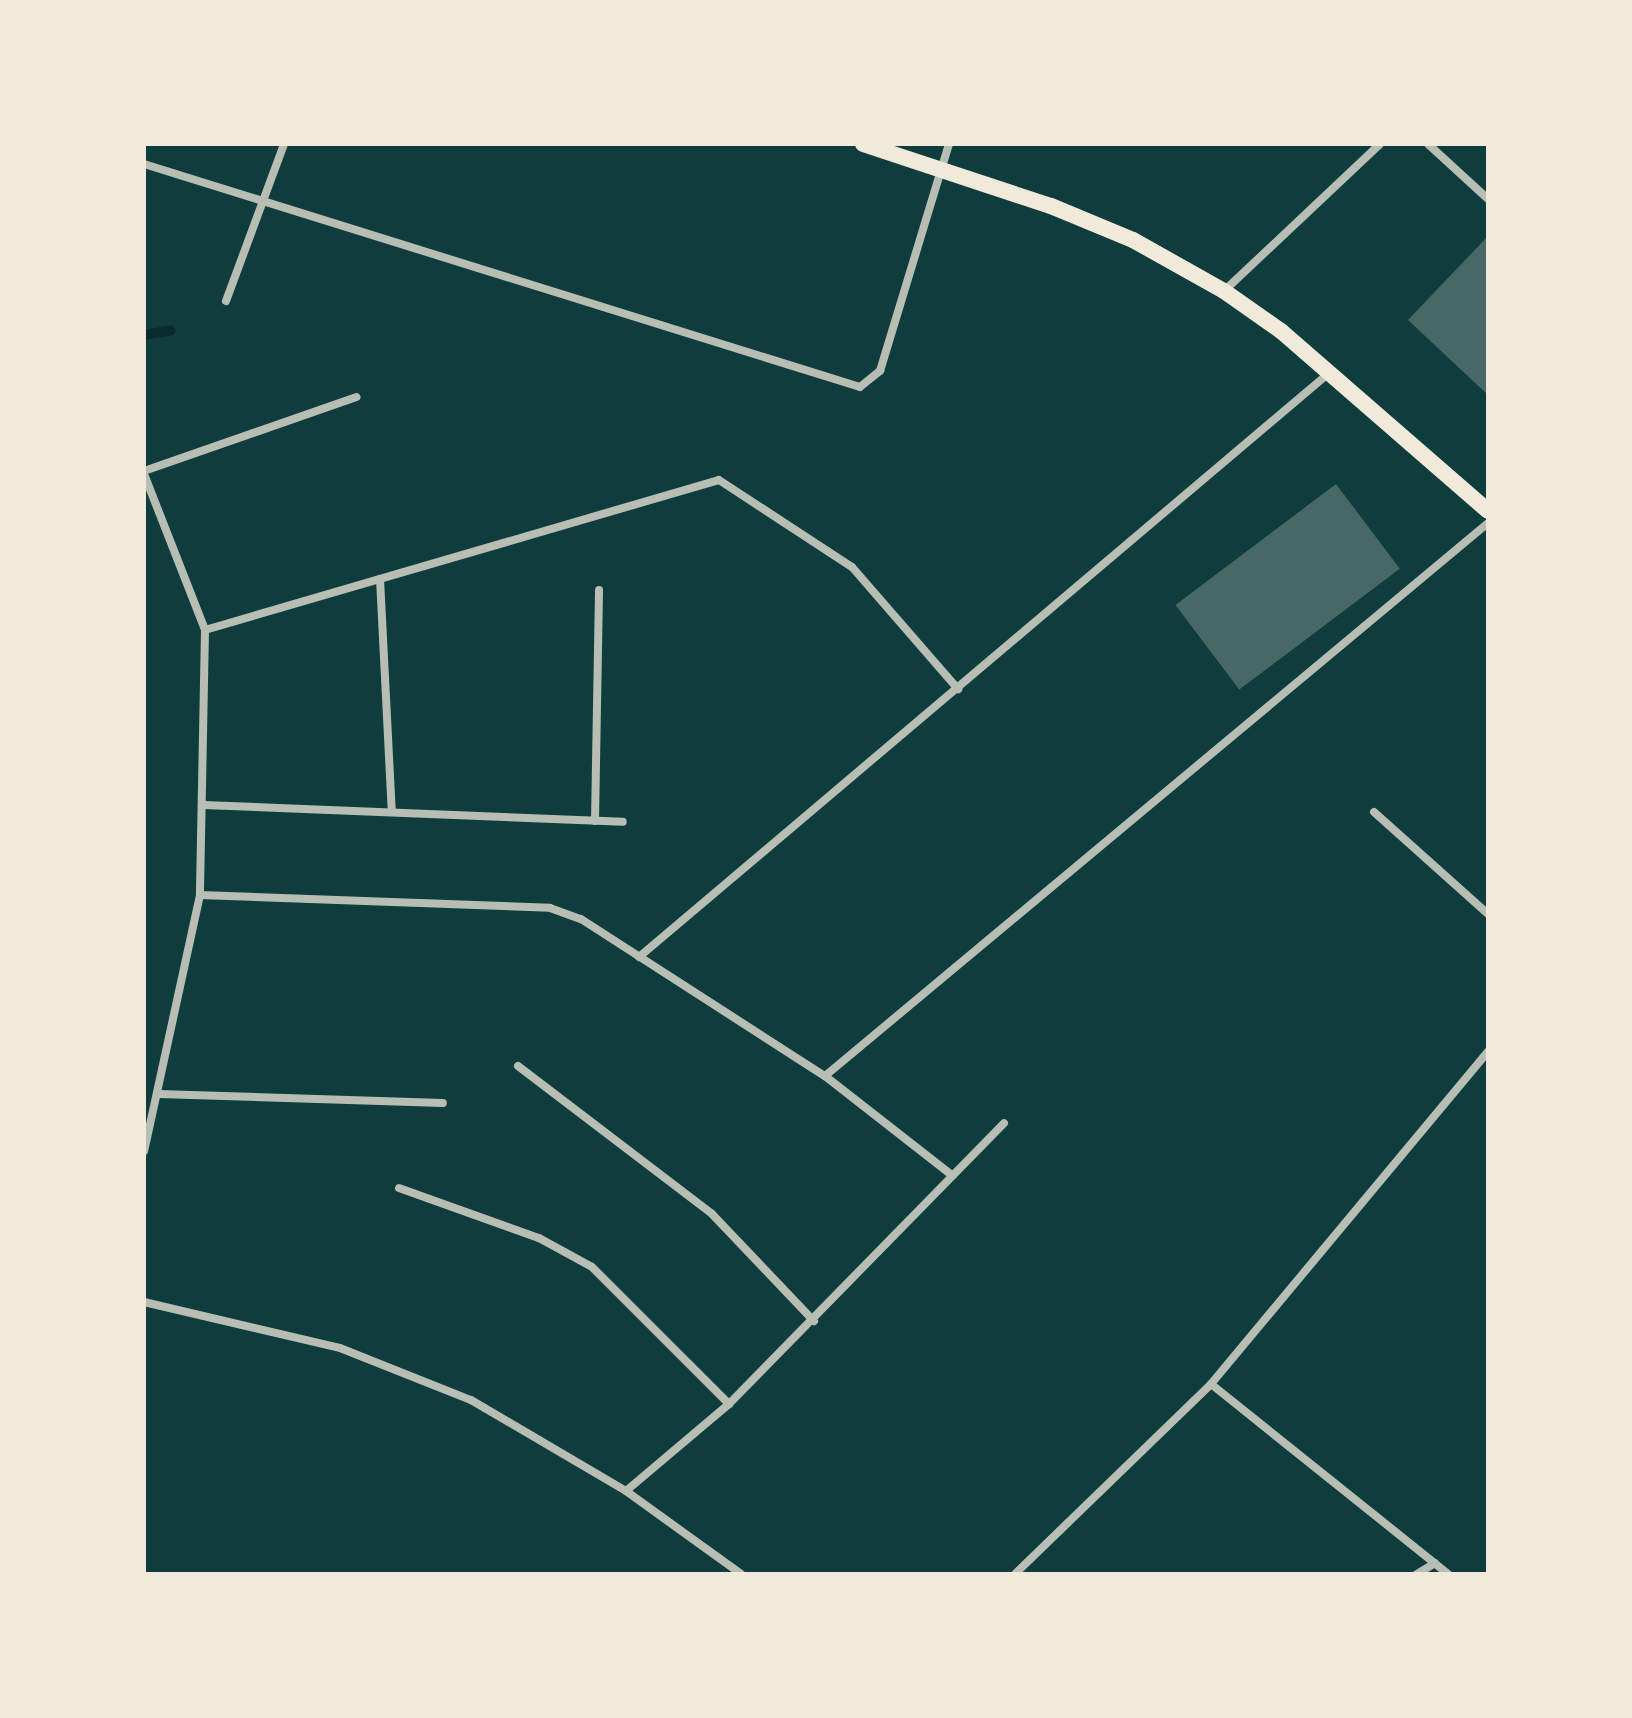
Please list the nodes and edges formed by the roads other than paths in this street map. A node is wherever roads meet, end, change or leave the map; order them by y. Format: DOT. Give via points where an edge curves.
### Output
graph roads {
  1 [pos="284,144"];
  2 [pos="863,144"];
  3 [pos="949,144"];
  4 [pos="1380,144"];
  5 [pos="1428,144"];
  6 [pos="144,164"];
  7 [pos="943,169"];
  8 [pos="1488,199"];
  9 [pos="266,203"];
  10 [pos="1224,291"];
  11 [pos="226,301"];
  12 [pos="1329,373"];
  13 [pos="356,397"];
  14 [pos="144,472"];
  15 [pos="1488,511"];
  16 [pos="1488,523"];
  17 [pos="380,579"];
  18 [pos="599,590"];
  19 [pos="205,630"];
  20 [pos="958,689"];
  21 [pos="204,805"];
  22 [pos="392,812"];
  23 [pos="1374,812"];
  24 [pos="595,821"];
  25 [pos="623,822"];
  26 [pos="200,895"];
  27 [pos="1488,914"];
  28 [pos="639,957"];
  29 [pos="1488,1051"];
  30 [pos="518,1066"];
  31 [pos="825,1076"];
  32 [pos="159,1094"];
  33 [pos="443,1103"];
  34 [pos="1004,1123"];
  35 [pos="144,1151"];
  36 [pos="953,1176"];
  37 [pos="399,1188"];
  38 [pos="144,1302"];
  39 [pos="814,1321"];
  40 [pos="1211,1384"];
  41 [pos="729,1404"];
  42 [pos="626,1491"];
  43 [pos="1435,1563"];
  44 [pos="741,1574"];
  45 [pos="1015,1574"];
  46 [pos="1417,1574"];
  47 [pos="1448,1574"];
  1 -- 9 [label="street"];
  2 -- 7 [label="main road"];
  3 -- 7 [label="street"];
  4 -- 10 [label="street"];
  5 -- 8 [label="street"];
  6 -- 9 [label="street"];
  7 -- 9 [label="street" via="880,371 860,387"];
  7 -- 10 [label="main road" via="1133,240"];
  9 -- 11 [label="street"];
  10 -- 12 [label="main road"];
  12 -- 15 [label="main road"];
  12 -- 20 [label="street"];
  13 -- 14 [label="street"];
  14 -- 19 [label="street"];
  16 -- 31 [label="street"];
  17 -- 19 [label="street"];
  17 -- 20 [label="street" via="719,480 852,567"];
  17 -- 22 [label="street"];
  18 -- 24 [label="street"];
  19 -- 21 [label="street"];
  20 -- 28 [label="street"];
  21 -- 22 [label="street"];
  21 -- 26 [label="street"];
  22 -- 24 [label="street"];
  23 -- 27 [label="street"];
  24 -- 25 [label="street"];
  26 -- 28 [label="street" via="550,908"];
  26 -- 32 [label="street"];
  28 -- 31 [label="street"];
  29 -- 40 [label="street"];
  30 -- 39 [label="street" via="712,1214"];
  31 -- 36 [label="street"];
  32 -- 33 [label="street"];
  32 -- 35 [label="street"];
  34 -- 36 [label="street"];
  36 -- 39 [label="street"];
  37 -- 41 [label="street" via="539,1238 592,1267"];
  38 -- 42 [label="street" via="404,1370"];
  39 -- 41 [label="street"];
  40 -- 43 [label="street"];
  40 -- 45 [label="street"];
  41 -- 42 [label="street"];
  42 -- 44 [label="street"];
  43 -- 46 [label="street"];
  43 -- 47 [label="street"];
}
